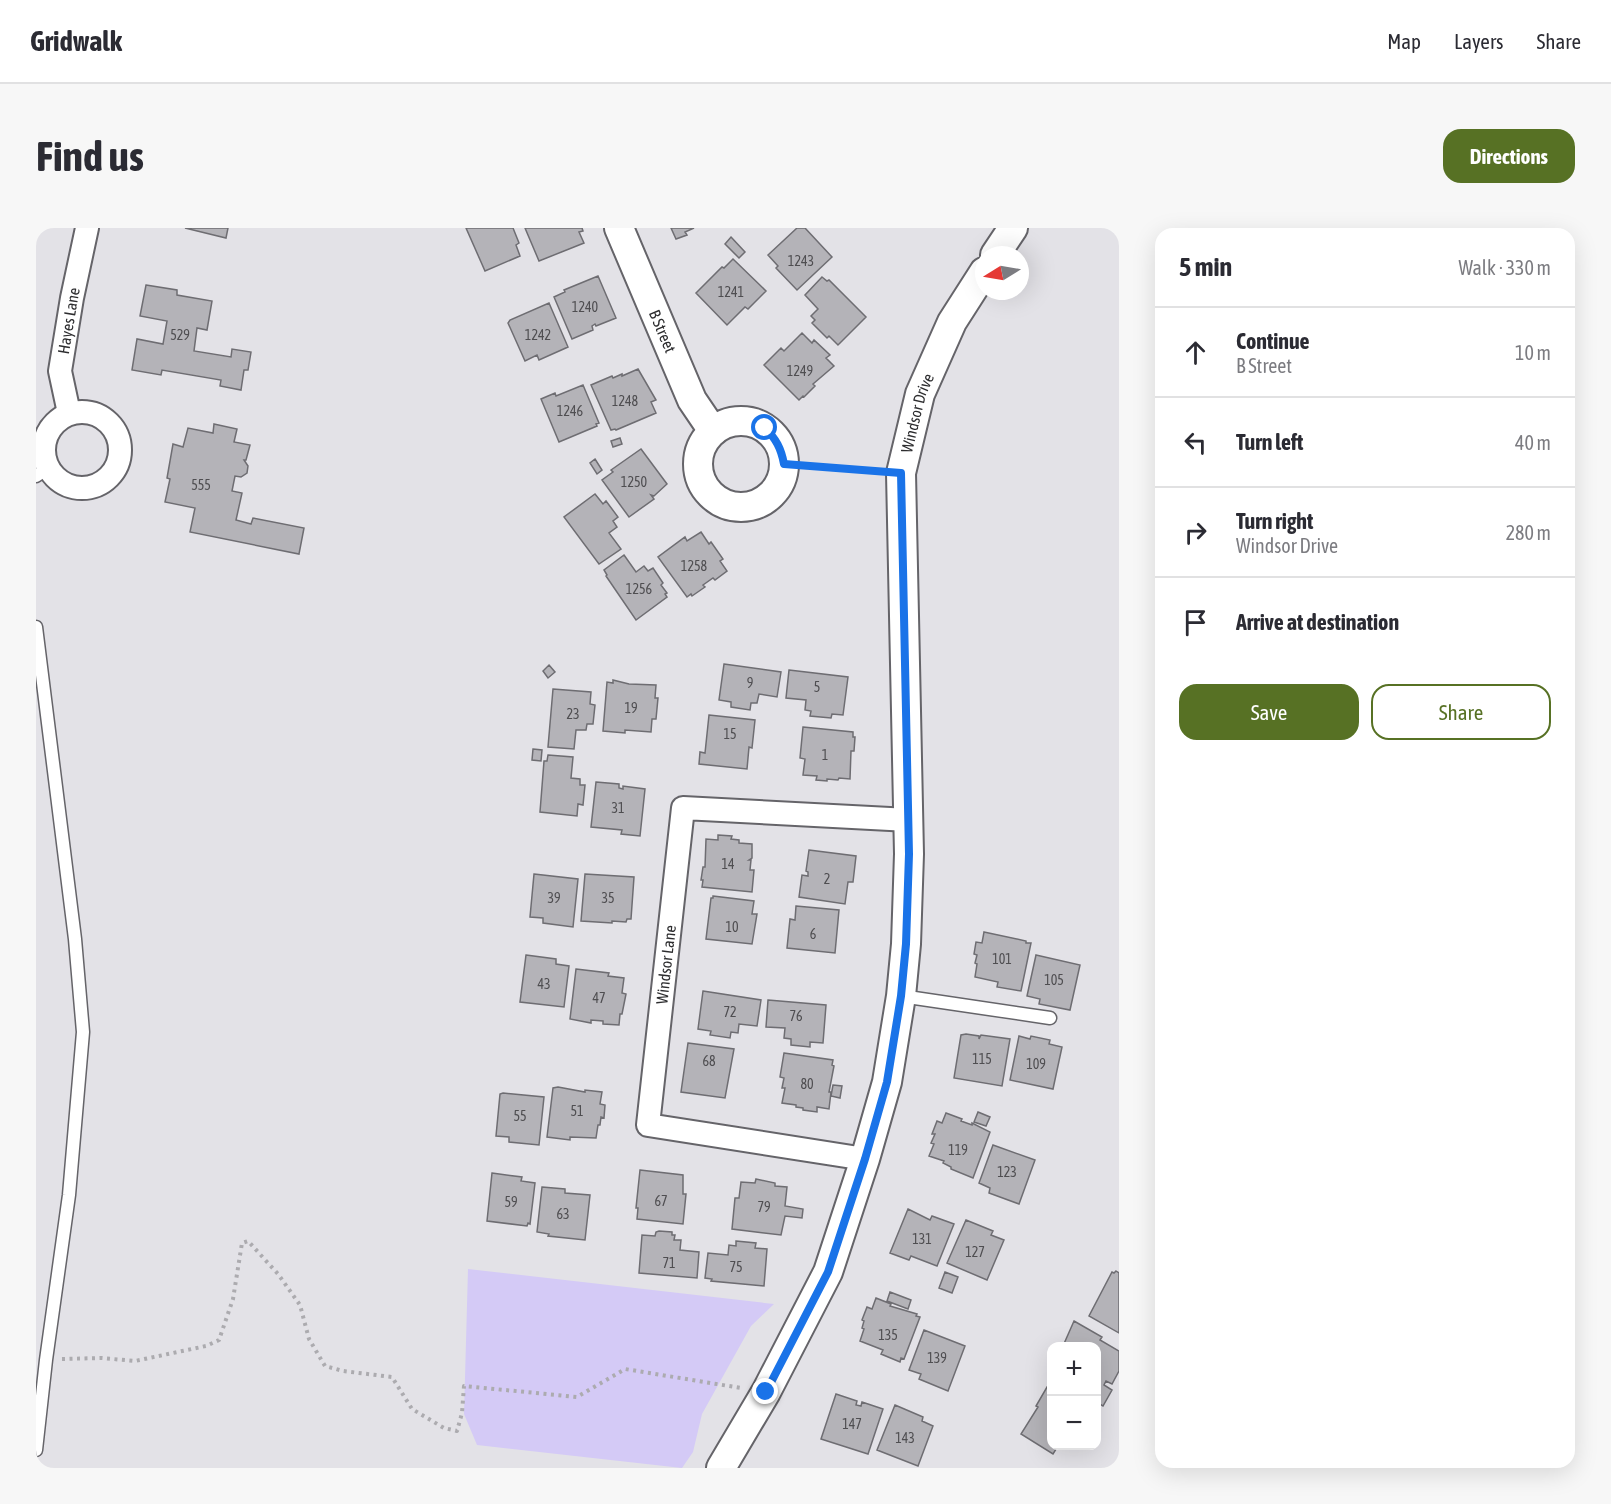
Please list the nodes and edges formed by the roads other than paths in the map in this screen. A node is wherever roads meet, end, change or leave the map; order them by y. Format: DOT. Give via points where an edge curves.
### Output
graph roads {
  1 [pos="87,228"];
  2 [pos="619,228"];
  3 [pos="1012,228"];
  4 [pos="1001,246"];
  5 [pos="975,286"];
  6 [pos="69,413"];
  7 [pos="713,431"];
  8 [pos="42,472"];
  9 [pos="36,627"];
  10 [pos="909,820"];
  11 [pos="901,996"];
  12 [pos="1050,1018"];
  13 [pos="865,1159"];
  14 [pos="36,1450"];
  15 [pos="724,1467"];
  1 -- 6 [label="street, Hayes Lane" via="60,371"];
  2 -- 7 [label="street, B Street" via="692,400"];
  3 -- 4 [label="street"];
  5 -- 10 [label="street, Windsor Drive" via="952,322 920,394 901,473"];
  6 -- 8 [label="street" via="49,430"];
  6 -- 8 [label="street" via="92,413 112,426 119,442 119,460 104,481 86,488 67,485"];
  7 -- 7 [label="street" via="700,452 698,465 706,489 727,504 746,506 764,500 778,484 784,464 775,438 753,422 725,423"];
  9 -- 14 [label="lane" via="83,1032 69,1195"];
  10 -- 11 [label="street, Windsor Drive"];
  10 -- 13 [label="street, Windsor Lane" via="683,808 648,1125"];
  11 -- 12 [label="lane"];
  11 -- 13 [label="street, Windsor Drive" via="887,1082"];
  13 -- 15 [label="street, Windsor Drive" via="828,1272"];
}
